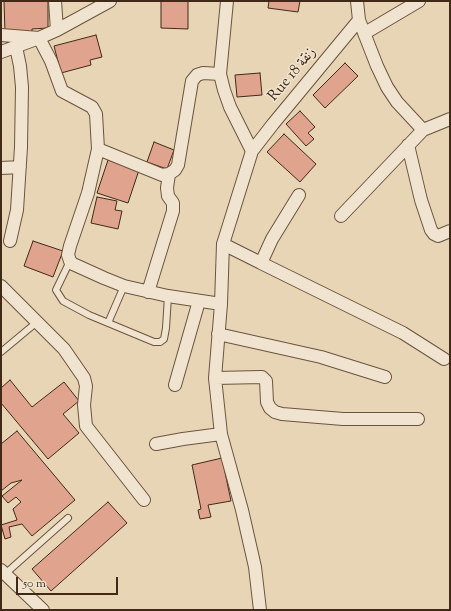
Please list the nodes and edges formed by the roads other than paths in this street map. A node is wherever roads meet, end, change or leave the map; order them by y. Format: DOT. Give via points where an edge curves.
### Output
graph roads {
  1 [pos="55,1"];
  2 [pos="110,1"];
  3 [pos="227,1"];
  4 [pos="357,1"];
  5 [pos="419,1"];
  6 [pos="359,20"];
  7 [pos="57,30"];
  8 [pos="365,33"];
  9 [pos="1,35"];
  10 [pos="39,38"];
  11 [pos="16,47"];
  12 [pos="1,52"];
  13 [pos="220,74"];
  14 [pos="450,119"];
  15 [pos="423,130"];
  16 [pos="408,145"];
  17 [pos="98,149"];
  18 [pos="252,151"];
  19 [pos="20,167"];
  20 [pos="1,168"];
  21 [pos="169,174"];
  22 [pos="299,195"];
  23 [pos="341,216"];
  24 [pos="450,231"];
  25 [pos="10,241"];
  26 [pos="223,244"];
  27 [pos="70,261"];
  28 [pos="261,263"];
  29 [pos="1,286"];
  30 [pos="124,286"];
  31 [pos="148,292"];
  32 [pos="168,296"];
  33 [pos="199,301"];
  34 [pos="221,304"];
  35 [pos="36,322"];
  36 [pos="108,323"];
  37 [pos="218,334"];
  38 [pos="1,352"];
  39 [pos="444,359"];
  40 [pos="385,377"];
  41 [pos="215,378"];
  42 [pos="175,385"];
  43 [pos="418,419"];
  44 [pos="221,434"];
  45 [pos="156,444"];
  46 [pos="144,500"];
  47 [pos="68,518"];
  48 [pos="3,572"];
  49 [pos="43,610"];
  50 [pos="260,610"];
  1 -- 7 [label="street"];
  2 -- 7 [label="street"];
  3 -- 13 [label="street"];
  4 -- 6 [label="street"];
  5 -- 8 [label="street"];
  6 -- 8 [label="street"];
  6 -- 18 [label="street, Rue 18 زنقة"];
  7 -- 10 [label="street"];
  8 -- 15 [label="street" via="387,87"];
  9 -- 10 [label="street"];
  10 -- 11 [label="street"];
  10 -- 17 [label="street" via="62,91 92,107 96,114"];
  11 -- 12 [label="street"];
  11 -- 19 [label="street" via="22,87"];
  13 -- 18 [label="street" via="230,107"];
  13 -- 21 [label="street" via="203,73 192,81 178,165"];
  14 -- 15 [label="street"];
  15 -- 16 [label="street"];
  16 -- 23 [label="street"];
  16 -- 24 [label="street" via="431,230 438,236"];
  17 -- 21 [label="street" via="162,175"];
  17 -- 27 [label="street" via="88,194 70,246"];
  18 -- 26 [label="street"];
  19 -- 20 [label="street"];
  19 -- 25 [label="street" via="17,210"];
  21 -- 31 [label="street" via="167,188 168,196 173,203 173,211"];
  22 -- 28 [label="street" via="272,239"];
  26 -- 28 [label="street"];
  26 -- 34 [label="street"];
  27 -- 30 [label="street"];
  27 -- 36 [label="lane" via="56,290 63,301"];
  28 -- 39 [label="street" via="403,333"];
  29 -- 35 [label="street"];
  30 -- 31 [label="street"];
  30 -- 36 [label="lane"];
  31 -- 32 [label="street"];
  32 -- 33 [label="street"];
  32 -- 36 [label="lane" via="166,334 160,342 154,342"];
  33 -- 34 [label="street"];
  33 -- 42 [label="street"];
  34 -- 37 [label="street"];
  35 -- 38 [label="lane"];
  35 -- 46 [label="street" via="64,349 84,378 86,426"];
  37 -- 40 [label="street" via="320,357"];
  37 -- 41 [label="street"];
  41 -- 43 [label="street" via="262,377 266,381 267,402 270,408 282,414 343,419"];
  41 -- 44 [label="street"];
  44 -- 45 [label="street"];
  44 -- 50 [label="street" via="255,567"];
  47 -- 48 [label="lane"];
  48 -- 49 [label="street"];
}
